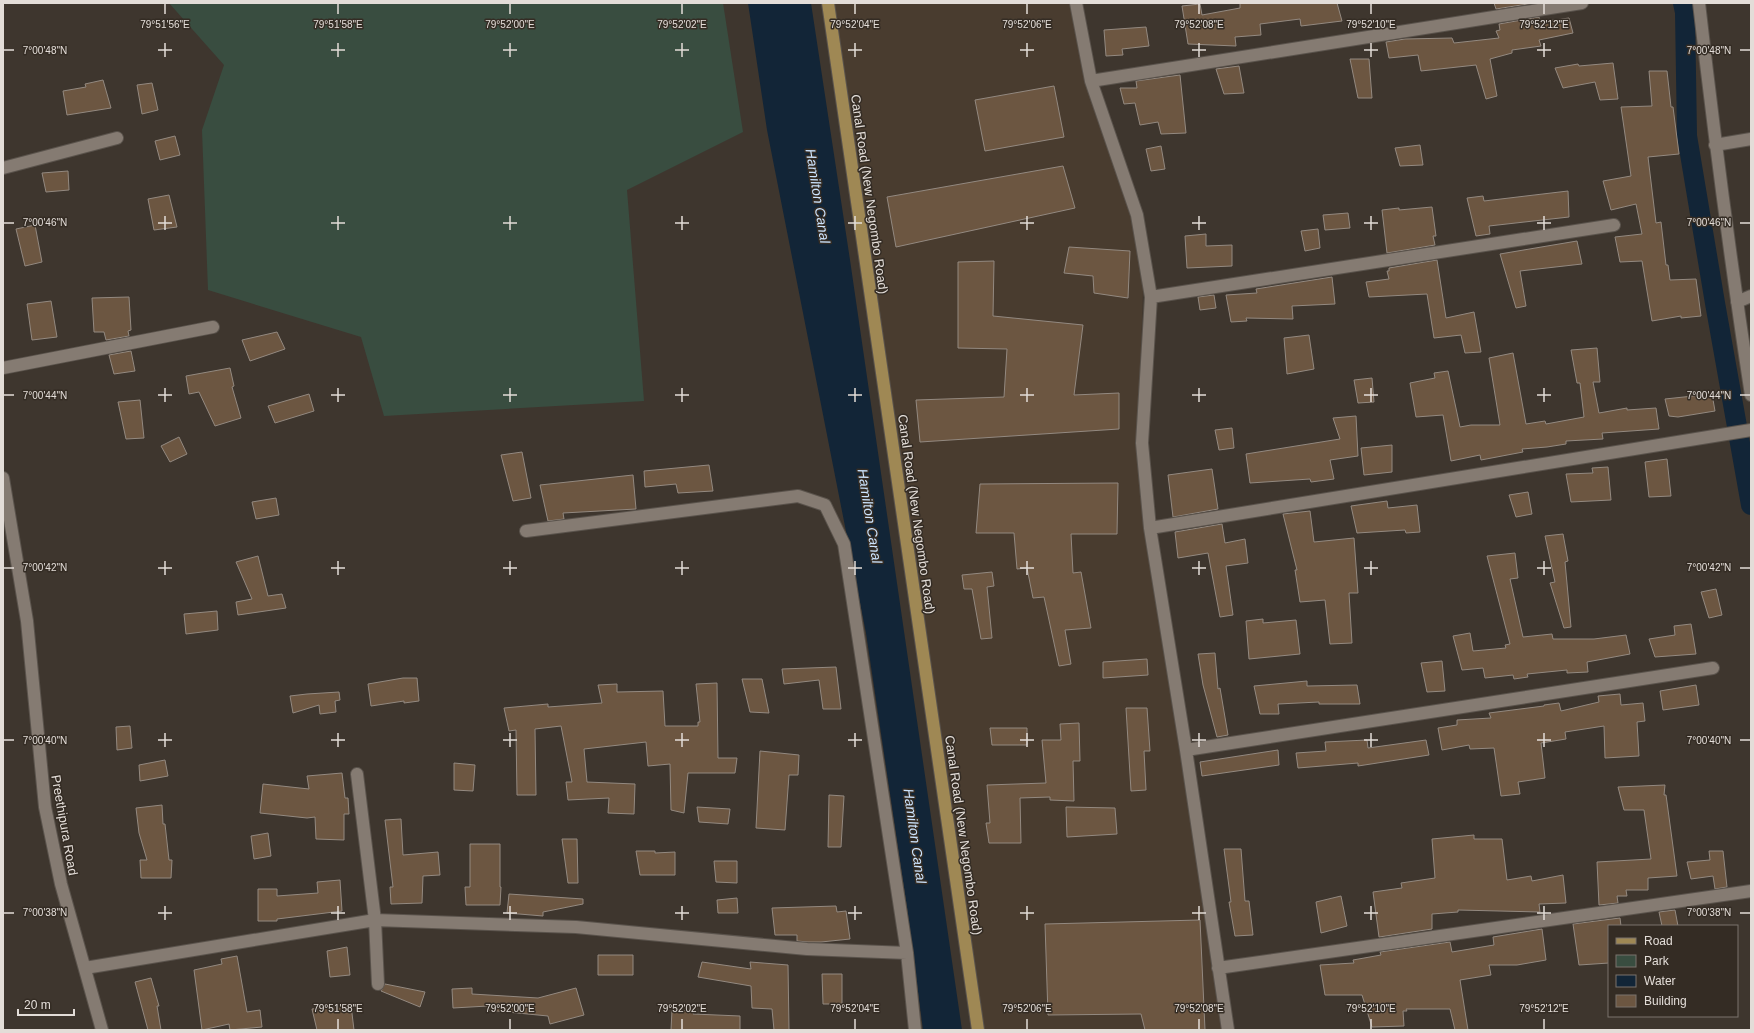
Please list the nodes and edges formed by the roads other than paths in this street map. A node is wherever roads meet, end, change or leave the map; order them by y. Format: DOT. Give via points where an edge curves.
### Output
graph roads {
  1 [pos="828,3"];
  2 [pos="1076,3"];
  3 [pos="1582,3"];
  4 [pos="1699,3"];
  5 [pos="1091,81"];
  6 [pos="117,138"];
  7 [pos="1751,139"];
  8 [pos="1715,145"];
  9 [pos="3,168"];
  10 [pos="1614,225"];
  11 [pos="1751,296"];
  12 [pos="1151,297"];
  13 [pos="1736,302"];
  14 [pos="213,327"];
  15 [pos="3,368"];
  16 [pos="1751,395"];
  17 [pos="1750,430"];
  18 [pos="3,478"];
  19 [pos="1150,528"];
  20 [pos="526,531"];
  21 [pos="1713,668"];
  22 [pos="1186,750"];
  23 [pos="357,774"];
  24 [pos="1751,891"];
  25 [pos="375,920"];
  26 [pos="907,953"];
  27 [pos="85,968"];
  28 [pos="1218,968"];
  29 [pos="378,984"];
  30 [pos="102,1030"];
  31 [pos="914,1030"];
  32 [pos="978,1030"];
  33 [pos="1228,1030"];
  1 -- 32 [label="main road, Canal Road (New Negombo Road)"];
  2 -- 5 [label="street"];
  3 -- 5 [label="street"];
  4 -- 8 [label="street"];
  5 -- 12 [label="street" via="1137,215"];
  6 -- 9 [label="street"];
  7 -- 8 [label="street"];
  8 -- 13 [label="street"];
  10 -- 12 [label="street"];
  11 -- 13 [label="street"];
  12 -- 19 [label="street" via="1142,444"];
  13 -- 16 [label="street"];
  14 -- 15 [label="street"];
  17 -- 19 [label="street"];
  18 -- 27 [label="street, Preethipura Road" via="27,621 45,807 61,884"];
  19 -- 22 [label="street"];
  20 -- 26 [label="street" via="798,496 824,505 844,544"];
  21 -- 22 [label="street"];
  22 -- 28 [label="street"];
  23 -- 25 [label="street"];
  24 -- 28 [label="street"];
  25 -- 26 [label="street" via="576,927 807,949"];
  25 -- 27 [label="street"];
  25 -- 29 [label="street"];
  26 -- 31 [label="street"];
  27 -- 30 [label="street, Preethipura Road"];
  28 -- 33 [label="street"];
}
